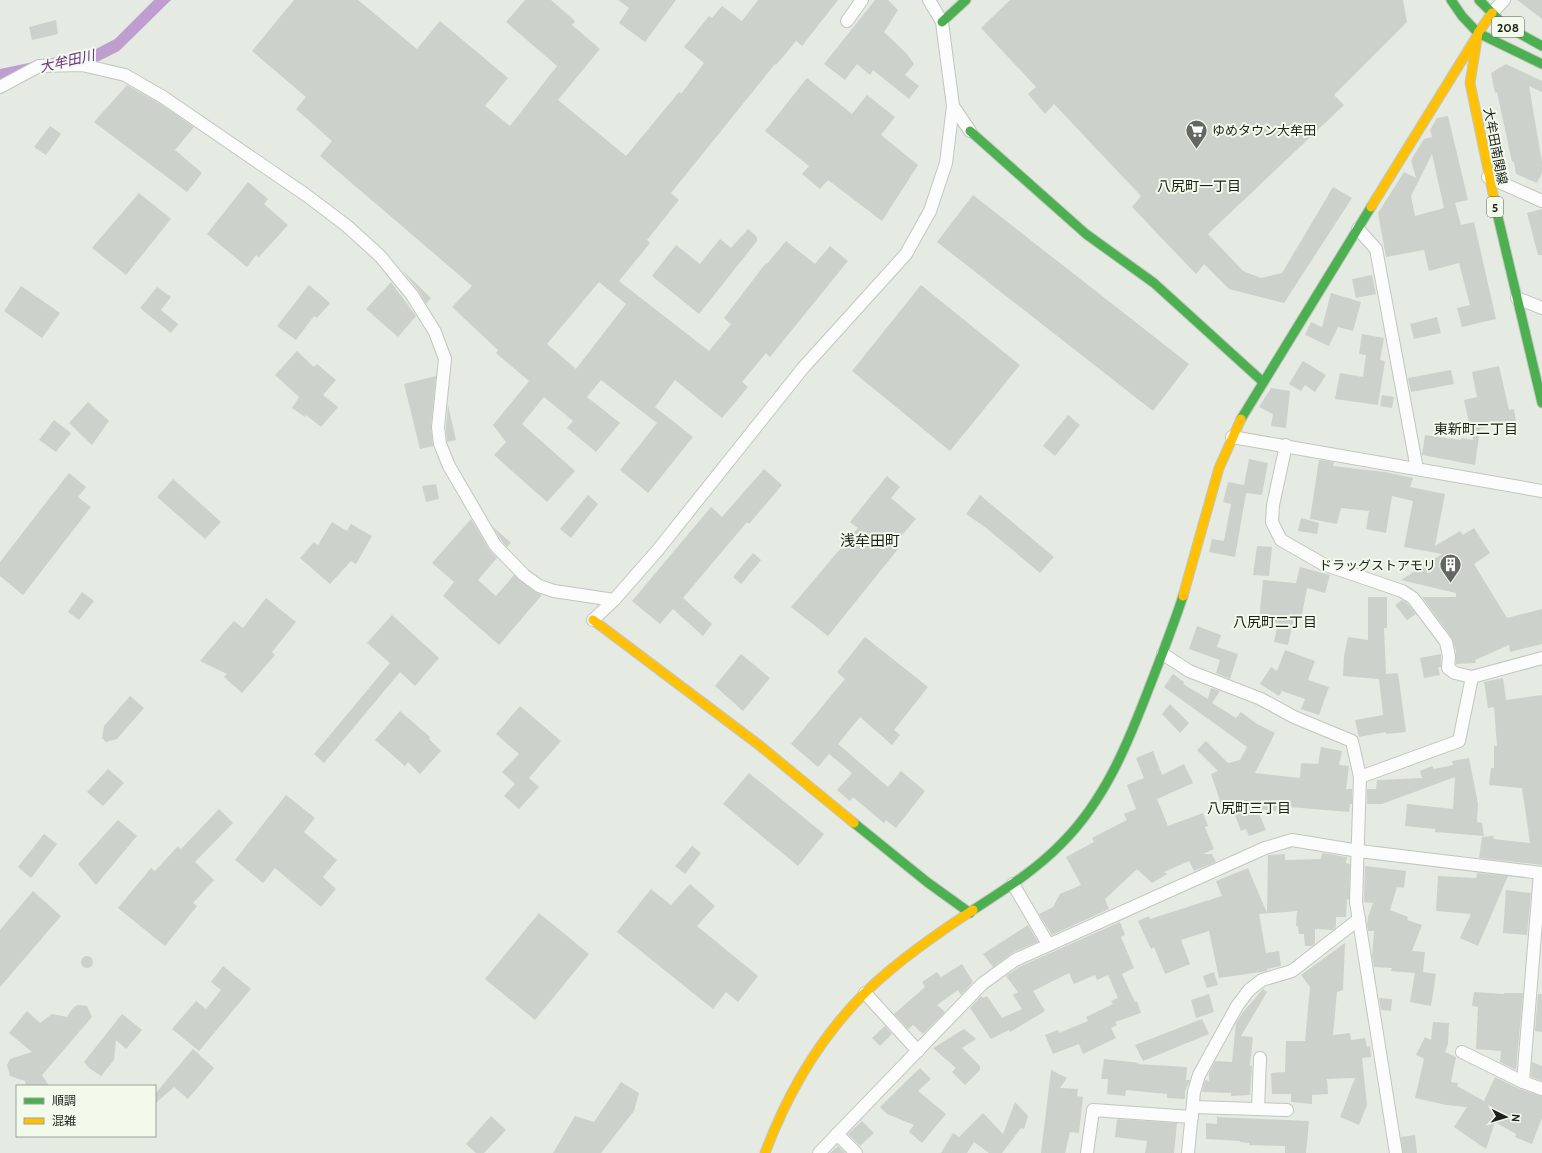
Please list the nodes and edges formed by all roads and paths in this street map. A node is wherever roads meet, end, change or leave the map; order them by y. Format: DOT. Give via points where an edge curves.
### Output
graph roads {
  1 [pos="862,0"];
  2 [pos="929,0"];
  3 [pos="966,0"];
  4 [pos="1451,0"];
  5 [pos="1478,0"];
  6 [pos="1504,0"];
  7 [pos="1492,13"];
  8 [pos="847,21"];
  9 [pos="942,22"];
  10 [pos="1478,34"];
  11 [pos="1542,46"];
  12 [pos="1542,64"];
  13 [pos="0,87"];
  14 [pos="953,106"];
  15 [pos="970,131"];
  16 [pos="1488,177"];
  17 [pos="1542,201"];
  18 [pos="1358,229"];
  19 [pos="1517,298"];
  20 [pos="1542,308"];
  21 [pos="1263,382"];
  22 [pos="1542,403"];
  23 [pos="1232,436"];
  24 [pos="1286,445"];
  25 [pos="1417,469"];
  26 [pos="1542,492"];
  27 [pos="614,600"];
  28 [pos="593,620"];
  29 [pos="1163,654"];
  30 [pos="1542,658"];
  31 [pos="1472,677"];
  32 [pos="1360,776"];
  33 [pos="1359,850"];
  34 [pos="1541,873"];
  35 [pos="1012,884"];
  36 [pos="970,913"];
  37 [pos="1358,919"];
  38 [pos="1048,944"];
  39 [pos="865,993"];
  40 [pos="918,1051"];
  41 [pos="1462,1052"];
  42 [pos="1260,1058"];
  43 [pos="1523,1082"];
  44 [pos="1542,1089"];
  45 [pos="1258,1109"];
  46 [pos="1287,1110"];
  47 [pos="1192,1112"];
  48 [pos="837,1134"];
  49 [pos="765,1153"];
  50 [pos="819,1153"];
  51 [pos="856,1153"];
  52 [pos="1087,1153"];
  53 [pos="1188,1153"];
  54 [pos="1396,1153"];
  1 -- 8 [label="street"];
  2 -- 9 [label="street"];
  3 -- 9 [label="main road"];
  4 -- 10 [label="main road, 208"];
  5 -- 7 [label="main road, 208"];
  6 -- 7 [label="street"];
  7 -- 10 [label="main road, 大牟田南関線 / 5"];
  7 -- 11 [label="main road, 208" via="1504,24"];
  9 -- 14 [label="street"];
  10 -- 12 [label="main road, 208"];
  10 -- 16 [label="main road, 大牟田南関線 / 5" via="1470,83"];
  10 -- 18 [label="main road"];
  13 -- 27 [label="street" via="39,66 82,65 125,75 163,97 347,226 380,256 412,295 435,332 445,359 438,427 440,444 449,466 495,545 524,575 539,586 554,591"];
  14 -- 15 [label="street"];
  14 -- 27 [label="street" via="946,163 930,211 906,254 803,368"];
  15 -- 21 [label="main road" via="1086,234 1154,283"];
  16 -- 17 [label="street"];
  16 -- 19 [label="main road, 大牟田南関線 / 5"];
  18 -- 21 [label="main road"];
  18 -- 25 [label="street" via="1376,249"];
  19 -- 20 [label="street"];
  19 -- 22 [label="main road, 大牟田南関線 / 5"];
  21 -- 23 [label="main road"];
  23 -- 24 [label="street"];
  23 -- 29 [label="main road" via="1212,490 1190,574"];
  24 -- 25 [label="street"];
  24 -- 31 [label="street" via="1273,505 1272,522 1281,540 1323,564 1402,591 1413,598 1446,642 1448,668"];
  25 -- 26 [label="street"];
  27 -- 28 [label="street"];
  28 -- 36 [label="main road" via="760,745 927,882"];
  29 -- 32 [label="street" via="1189,671 1261,699 1294,717 1352,741"];
  29 -- 35 [label="main road" via="1111,775 1092,808 1073,833 1051,854"];
  30 -- 31 [label="street"];
  31 -- 32 [label="street" via="1460,741"];
  32 -- 33 [label="street"];
  33 -- 34 [label="street"];
  33 -- 37 [label="street" via="1356,902"];
  33 -- 38 [label="street" via="1292,840 1265,848"];
  34 -- 43 [label="street"];
  35 -- 36 [label="main road"];
  35 -- 38 [label="street"];
  36 -- 39 [label="main road" via="906,957"];
  37 -- 47 [label="street" via="1292,971 1262,980 1248,990 1199,1075"];
  37 -- 54 [label="street"];
  38 -- 40 [label="street" via="1016,960 982,984"];
  39 -- 40 [label="street"];
  39 -- 49 [label="main road" via="847,1012 811,1061 772,1133"];
  40 -- 48 [label="street"];
  41 -- 43 [label="street"];
  42 -- 45 [label="street"];
  43 -- 44 [label="street"];
  45 -- 46 [label="street"];
  45 -- 47 [label="street"];
  47 -- 52 [label="street" via="1093,1110"];
  47 -- 53 [label="street"];
  48 -- 50 [label="street"];
  48 -- 51 [label="street"];
}
